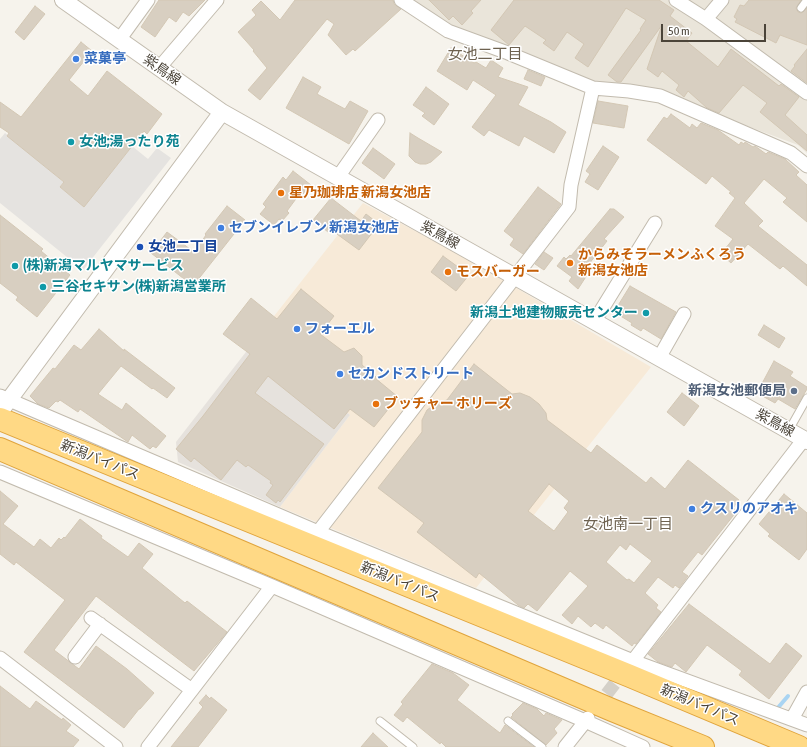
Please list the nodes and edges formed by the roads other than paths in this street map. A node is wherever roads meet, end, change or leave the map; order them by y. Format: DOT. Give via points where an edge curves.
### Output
graph roads {
  1 [pos="63,0"];
  2 [pos="148,0"];
  3 [pos="217,0"];
  4 [pos="401,0"];
  5 [pos="676,0"];
  6 [pos="722,0"];
  7 [pos="806,0"];
  8 [pos="801,8"];
  9 [pos="706,19"];
  10 [pos="119,40"];
  11 [pos="159,68"];
  12 [pos="593,88"];
  13 [pos="807,93"];
  14 [pos="222,112"];
  15 [pos="378,120"];
  16 [pos="807,166"];
  17 [pos="338,177"];
  18 [pos="655,223"];
  19 [pos="515,277"];
  20 [pos="684,314"];
  21 [pos="594,322"];
  22 [pos="659,358"];
  23 [pos="807,398"];
  24 [pos="4,410"];
  25 [pos="788,430"];
  26 [pos="806,440"];
  27 [pos="0,449"];
  28 [pos="0,472"];
  29 [pos="318,532"];
  30 [pos="272,586"];
  31 [pos="75,657"];
  32 [pos="0,658"];
  33 [pos="632,661"];
  34 [pos="192,690"];
  35 [pos="807,692"];
  36 [pos="587,719"];
  37 [pos="792,719"];
  38 [pos="380,721"];
  39 [pos="508,721"];
  40 [pos="807,725"];
  41 [pos="697,745"];
  42 [pos="116,747"];
  43 [pos="148,747"];
  44 [pos="413,747"];
  45 [pos="542,747"];
  46 [pos="566,747"];
  47 [pos="643,747"];
  48 [pos="799,747"];
  1 -- 10 [label="street, 紫鳥線"];
  2 -- 10 [label="street"];
  3 -- 11 [label="street"];
  4 -- 12 [label="street" via="448,31"];
  5 -- 9 [label="street"];
  6 -- 9 [label="street"];
  7 -- 8 [label="lane"];
  9 -- 13 [label="street"];
  10 -- 11 [label="street, 紫鳥線"];
  11 -- 14 [label="street, 紫鳥線"];
  12 -- 16 [label="street" via="660,96 791,153"];
  12 -- 19 [label="street" via="570,185 569,207"];
  14 -- 17 [label="street, 紫鳥線"];
  14 -- 24 [label="street"];
  15 -- 17 [label="street"];
  17 -- 19 [label="street, 紫鳥線"];
  18 -- 21 [label="street"];
  19 -- 21 [label="street, 紫鳥線"];
  19 -- 29 [label="street"];
  20 -- 22 [label="street"];
  21 -- 22 [label="street, 紫鳥線"];
  22 -- 25 [label="street, 紫鳥線"];
  23 -- 25 [label="lane"];
  24 -- 29 [label="street"];
  24 -- 48 [label="highway, 新潟バイパス"];
  25 -- 26 [label="street, 紫鳥線"];
  26 -- 33 [label="street"];
  27 -- 41 [label="highway, 新潟バイパス"];
  28 -- 30 [label="street"];
  29 -- 33 [label="street"];
  30 -- 34 [label="street"];
  30 -- 36 [label="street"];
  31 -- 34 [label="street" via="95,621"];
  32 -- 42 [label="street"];
  33 -- 37 [label="street"];
  34 -- 43 [label="street"];
  35 -- 37 [label="street"];
  36 -- 46 [label="street"];
  36 -- 47 [label="street"];
  37 -- 40 [label="street"];
  38 -- 44 [label="lane"];
  39 -- 45 [label="lane"];
}
